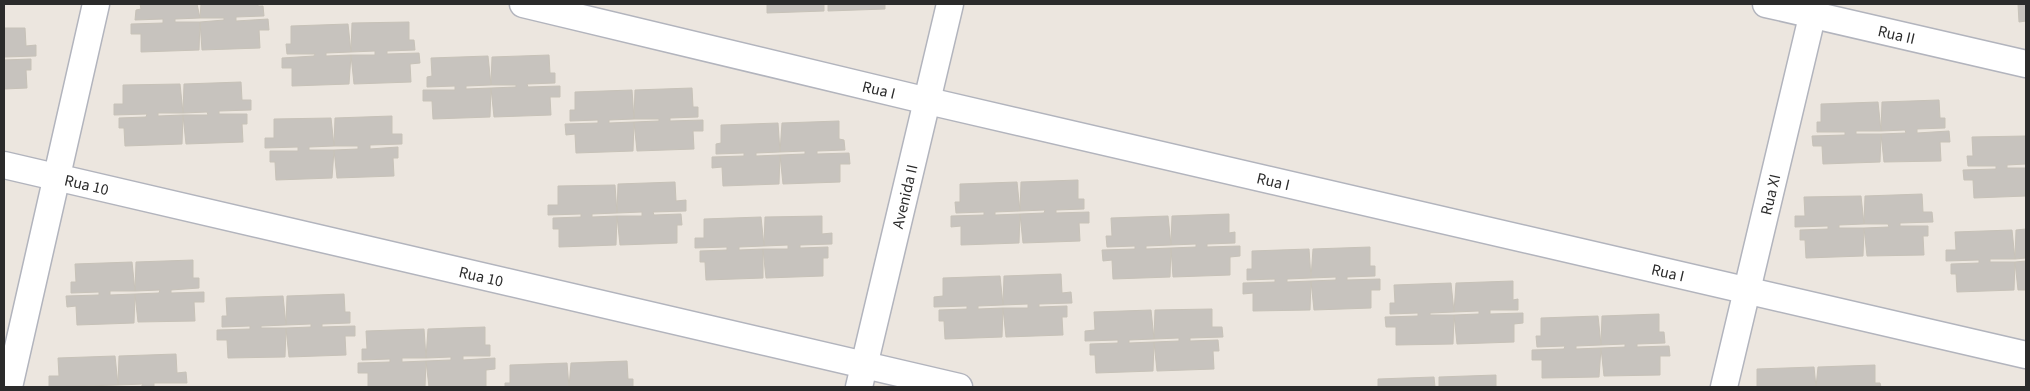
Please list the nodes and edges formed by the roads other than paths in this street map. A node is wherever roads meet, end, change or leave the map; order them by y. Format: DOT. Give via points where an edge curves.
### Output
graph roads {
  1 [pos="96,4"];
  2 [pos="522,4"];
  3 [pos="950,4"];
  4 [pos="1766,4"];
  5 [pos="1814,9"];
  6 [pos="2026,64"];
  7 [pos="928,100"];
  8 [pos="4,164"];
  9 [pos="58,177"];
  10 [pos="1748,291"];
  11 [pos="2026,355"];
  12 [pos="861,376"];
  13 [pos="9,387"];
  14 [pos="959,387"];
  15 [pos="1724,387"];
  1 -- 9 [label="street"];
  2 -- 7 [label="street, Rua I"];
  3 -- 7 [label="street, Avenida II"];
  4 -- 5 [label="street, Rua II"];
  5 -- 6 [label="street, Rua II"];
  5 -- 10 [label="street, Rua XI"];
  7 -- 10 [label="street, Rua I"];
  7 -- 12 [label="street, Avenida II"];
  8 -- 9 [label="street, Rua 10"];
  9 -- 12 [label="street, Rua 10"];
  9 -- 13 [label="street"];
  10 -- 11 [label="street, Rua I"];
  10 -- 15 [label="street, Rua XI"];
  12 -- 14 [label="street, Rua 10"];
}
